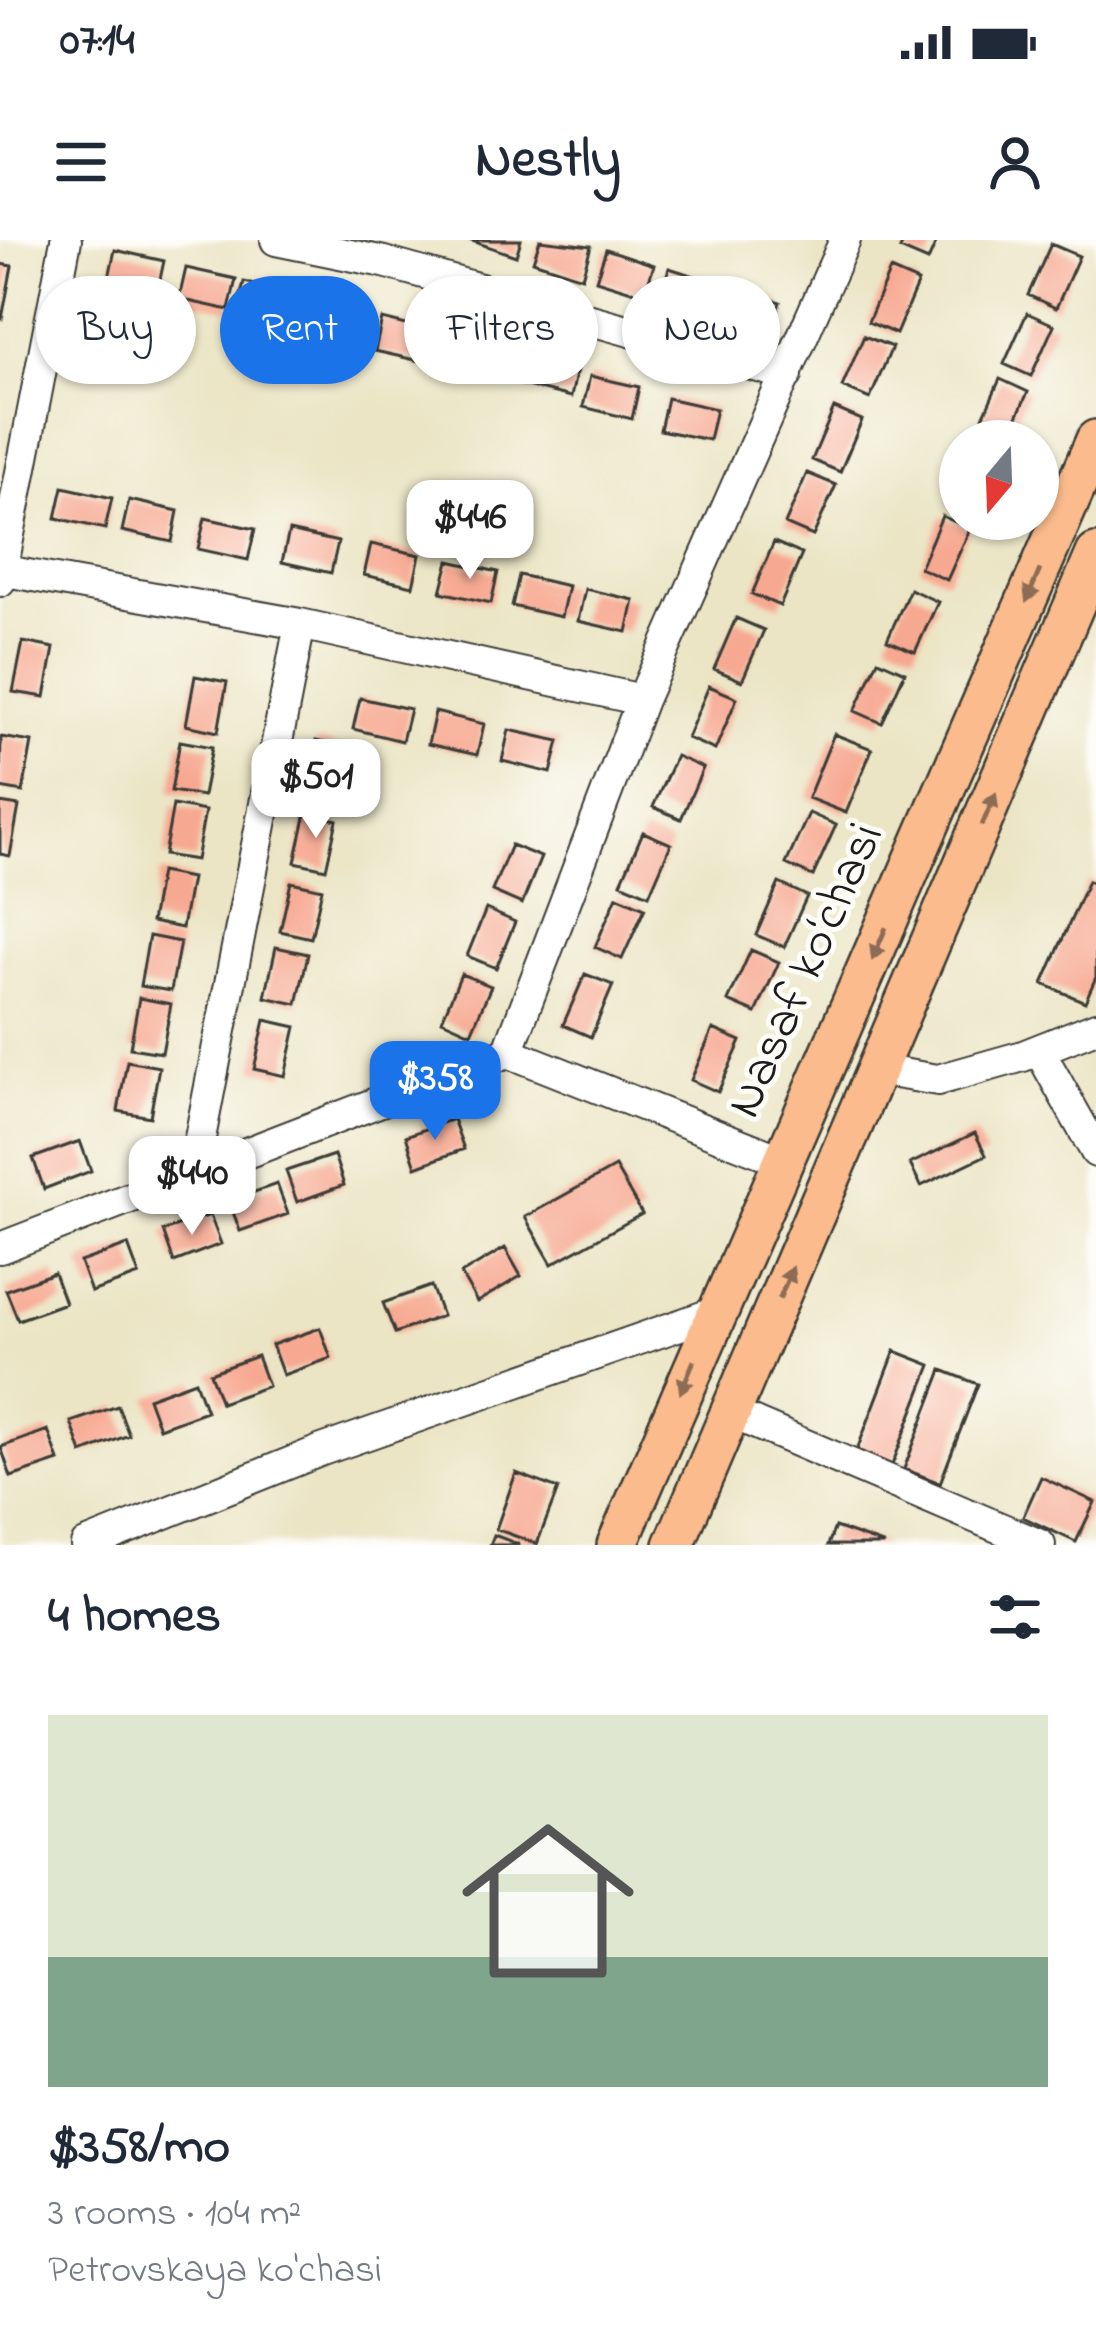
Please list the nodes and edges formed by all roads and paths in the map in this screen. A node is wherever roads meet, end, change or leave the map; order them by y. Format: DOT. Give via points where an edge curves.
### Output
graph roads {
  1 [pos="66,240"];
  2 [pos="276,240"];
  3 [pos="845,240"];
  4 [pos="787,375"];
  5 [pos="1096,440"];
  6 [pos="1096,554"];
  7 [pos="1,574"];
  8 [pos="300,624"];
  9 [pos="642,700"];
  10 [pos="1096,1027"];
  11 [pos="1039,1050"];
  12 [pos="508,1052"];
  13 [pos="877,1070"];
  14 [pos="1096,1151"];
  15 [pos="783,1162"];
  16 [pos="193,1174"];
  17 [pos="0,1248"];
  18 [pos="714,1313"];
  19 [pos="731,1413"];
  20 [pos="86,1545"];
  21 [pos="617,1545"];
  22 [pos="674,1545"];
  23 [pos="1040,1545"];
  1 -- 7 [label="street"];
  2 -- 4 [label="street" via="384,262"];
  3 -- 4 [label="street"];
  4 -- 9 [label="street"];
  5 -- 15 [label="main road, Nasaf ko‘chasi, one-way"];
  13 -- 6 [label="main road, Nasaf ko‘chasi, one-way"];
  7 -- 8 [label="street"];
  8 -- 9 [label="street"];
  8 -- 16 [label="street"];
  9 -- 12 [label="street"];
  10 -- 11 [label="street"];
  11 -- 13 [label="street" via="938,1080"];
  11 -- 14 [label="street"];
  12 -- 15 [label="street"];
  12 -- 16 [label="street"];
  19 -- 13 [label="main road, Nasaf ko‘chasi, one-way"];
  15 -- 18 [label="main road, Nasaf ko‘chasi"];
  16 -- 17 [label="street"];
  18 -- 20 [label="street" via="322,1450"];
  18 -- 21 [label="main road, Nasaf ko‘chasi, one-way"];
  19 -- 22 [label="main road, Nasaf ko‘chasi"];
  19 -- 23 [label="street"];
}
